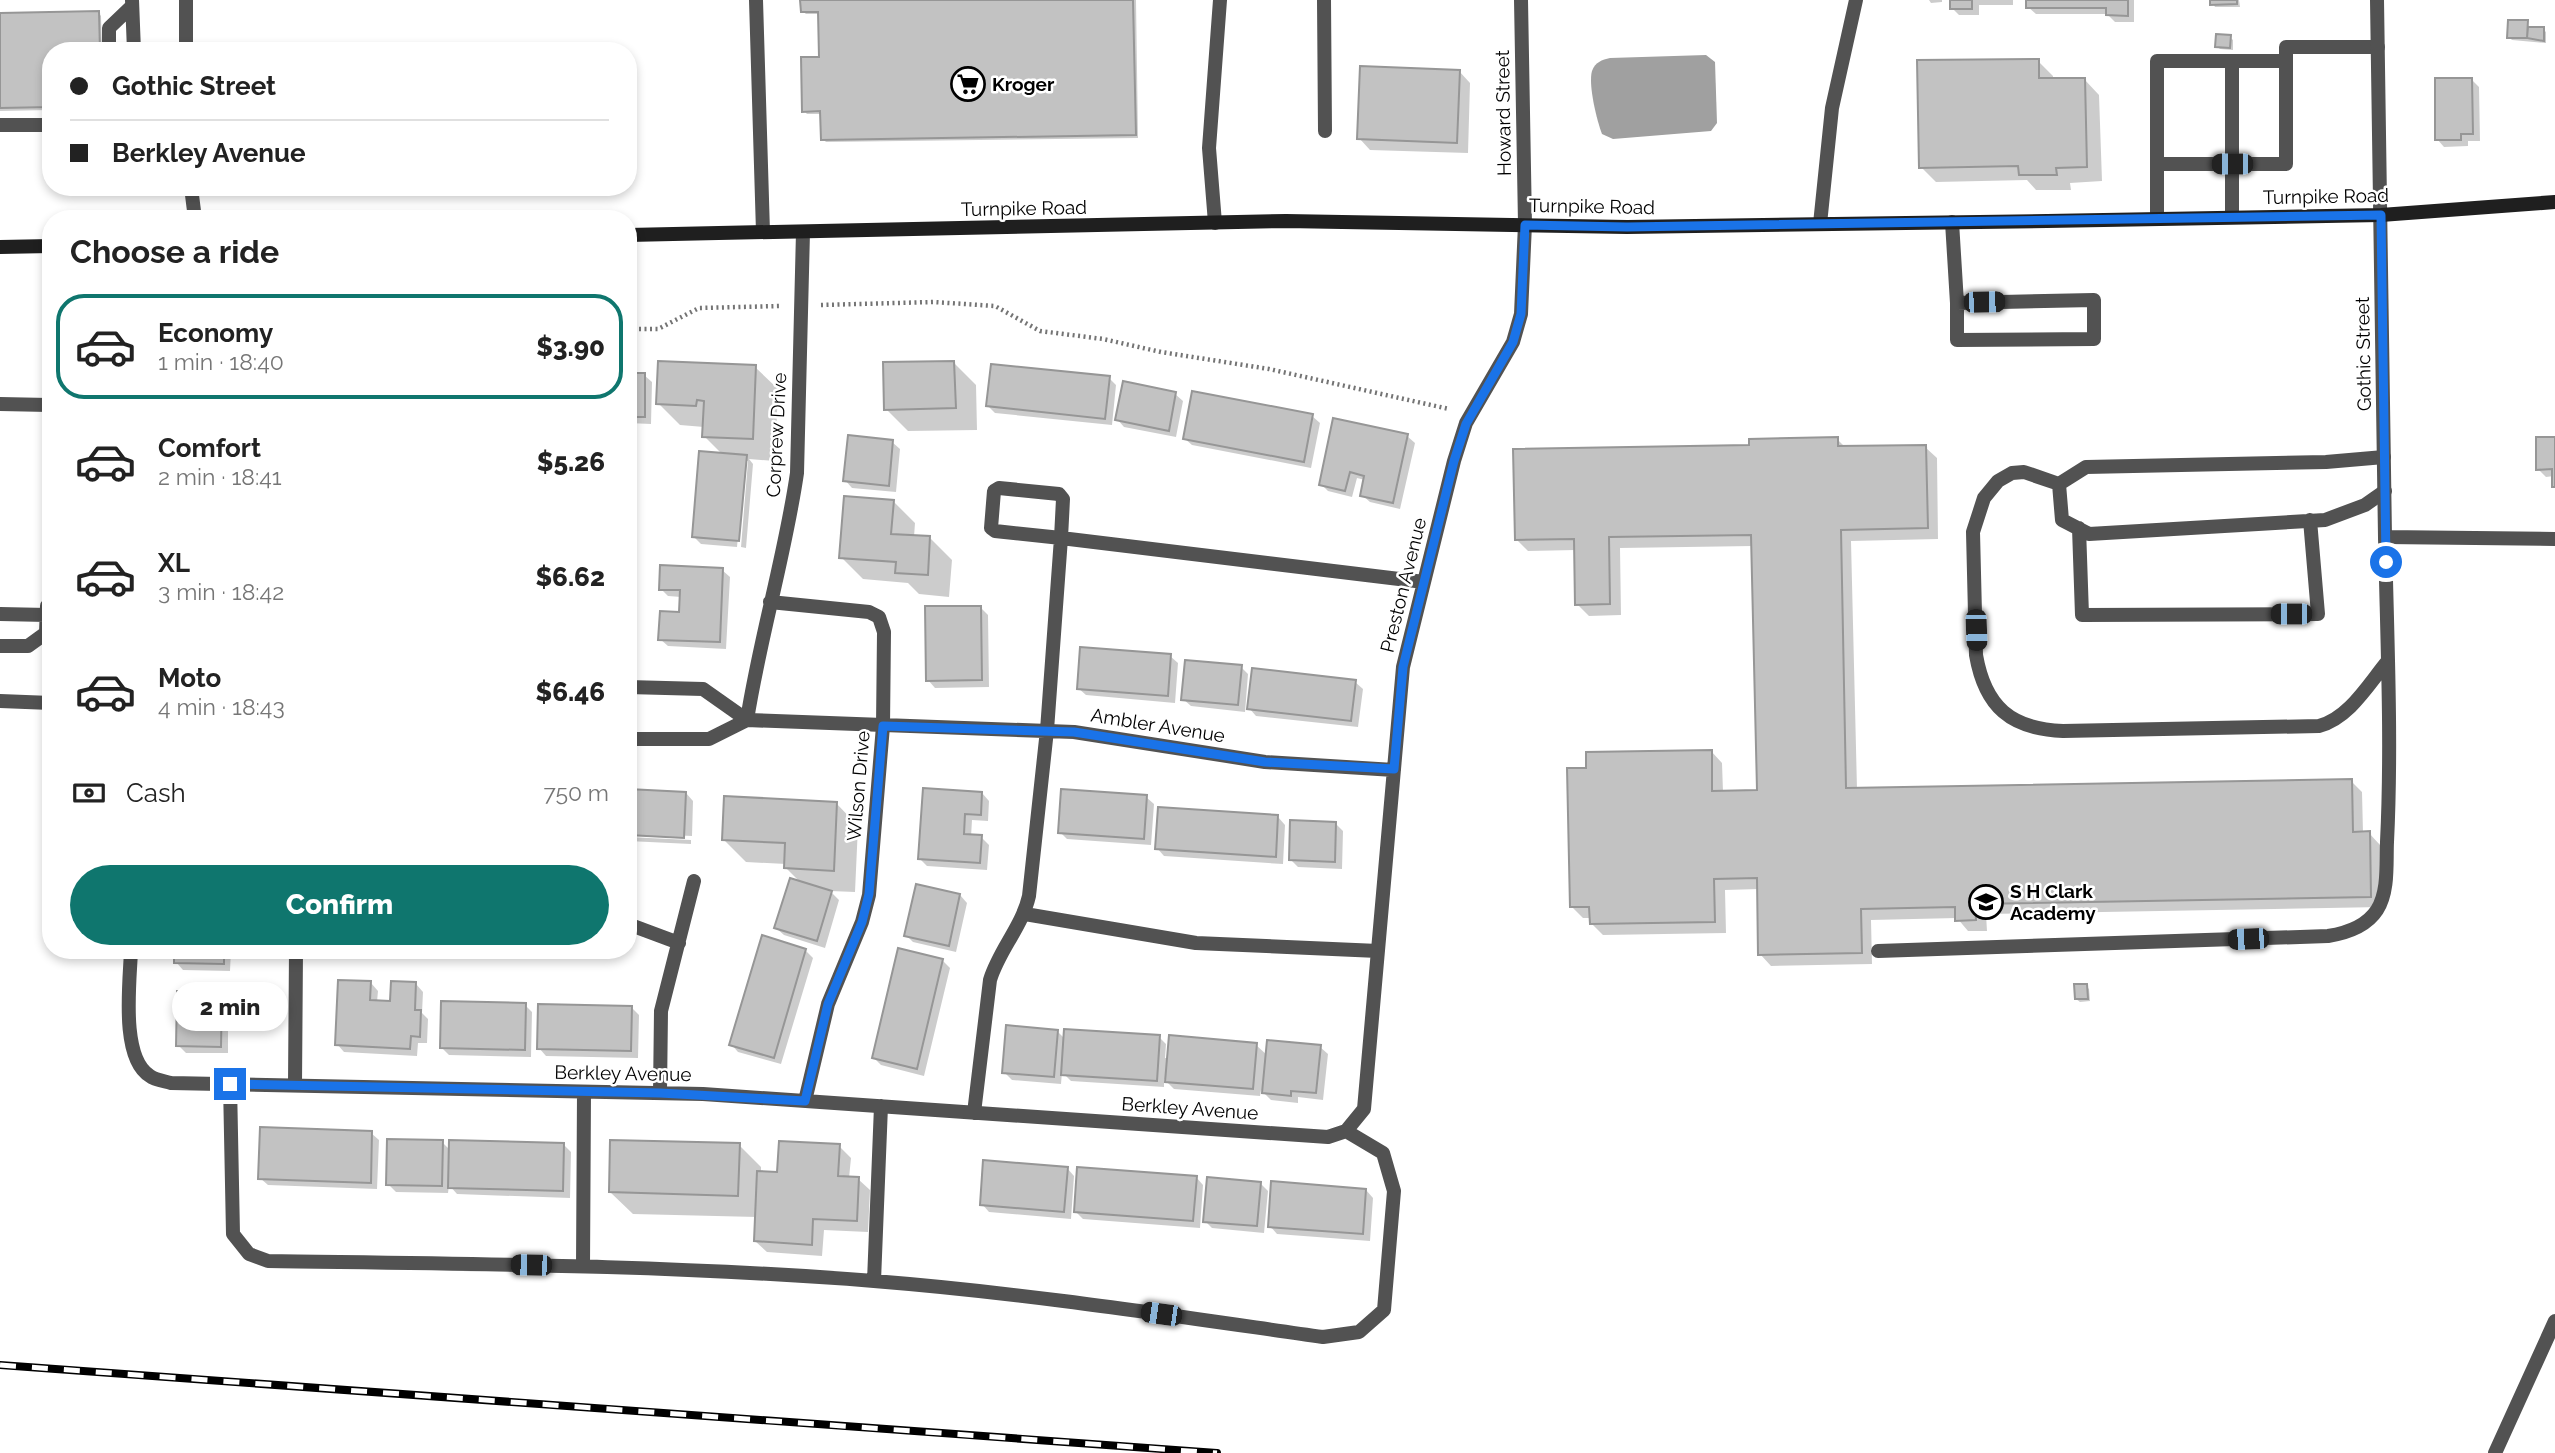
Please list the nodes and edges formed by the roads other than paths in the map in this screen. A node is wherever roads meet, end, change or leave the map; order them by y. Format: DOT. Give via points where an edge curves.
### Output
graph roads {
  1 [pos="186,0"];
  2 [pos="756,0"];
  3 [pos="1220,0"];
  4 [pos="1324,0"];
  5 [pos="1521,0"];
  6 [pos="1856,0"];
  7 [pos="2377,0"];
  8 [pos="132,3"];
  9 [pos="109,42"];
  10 [pos="134,42"];
  11 [pos="186,42"];
  12 [pos="2378,47"];
  13 [pos="2232,61"];
  14 [pos="2286,61"];
  15 [pos="0,125"];
  16 [pos="42,125"];
  17 [pos="1325,131"];
  18 [pos="2157,164"];
  19 [pos="2232,164"];
  20 [pos="2555,202"];
  21 [pos="2381,215"];
  22 [pos="2232,217"];
  23 [pos="2157,218"];
  24 [pos="1952,222"];
  25 [pos="1215,223"];
  26 [pos="1820,224"];
  27 [pos="1525,225"];
  28 [pos="763,232"];
  29 [pos="803,232"];
  30 [pos="637,235"];
  31 [pos="42,246"];
  32 [pos="0,247"];
  33 [pos="1957,303"];
  34 [pos="0,404"];
  35 [pos="42,405"];
  36 [pos="2384,457"];
  37 [pos="2059,484"];
  38 [pos="2385,491"];
  39 [pos="2310,520"];
  40 [pos="2079,528"];
  41 [pos="2385,537"];
  42 [pos="1061,538"];
  43 [pos="2555,538"];
  44 [pos="1424,582"];
  45 [pos="770,603"];
  46 [pos="42,610"];
  47 [pos="0,614"];
  48 [pos="42,636"];
  49 [pos="0,646"];
  50 [pos="2387,663"];
  51 [pos="637,687"];
  52 [pos="0,701"];
  53 [pos="42,702"];
  54 [pos="747,720"];
  55 [pos="883,726"];
  56 [pos="1047,730"];
  57 [pos="637,739"];
  58 [pos="1394,769"];
  59 [pos="694,881"];
  60 [pos="1025,914"];
  61 [pos="637,927"];
  62 [pos="679,943"];
  63 [pos="1378,951"];
  64 [pos="1878,951"];
  65 [pos="131,959"];
  66 [pos="296,959"];
  67 [pos="230,1084"];
  68 [pos="295,1085"];
  69 [pos="584,1091"];
  70 [pos="660,1093"];
  71 [pos="805,1101"];
  72 [pos="881,1106"];
  73 [pos="974,1112"];
  74 [pos="1346,1131"];
  75 [pos="583,1266"];
  76 [pos="874,1281"];
  77 [pos="2555,1321"];
  78 [pos="2539,1355"];
  79 [pos="2555,1357"];
  80 [pos="2494,1453"];
  1 -- 11 [label="street"];
  2 -- 28 [label="street"];
  3 -- 25 [label="street" via="1209,148"];
  4 -- 17 [label="street"];
  5 -- 27 [label="street, Howard Street"];
  6 -- 26 [label="street" via="1832,108"];
  7 -- 12 [label="street, Gothic Street"];
  8 -- 9 [label="street" via="108,28"];
  8 -- 10 [label="street"];
  12 -- 14 [label="street" via="2286,47"];
  12 -- 21 [label="street, Gothic Street"];
  13 -- 14 [label="street"];
  13 -- 18 [label="street" via="2157,61"];
  13 -- 19 [label="street"];
  14 -- 19 [label="street" via="2286,164"];
  15 -- 16 [label="street"];
  18 -- 19 [label="street"];
  18 -- 23 [label="street"];
  19 -- 22 [label="street"];
  20 -- 21 [label="main road, Turnpike Road"];
  21 -- 22 [label="main road, Turnpike Road"];
  21 -- 36 [label="street, Gothic Street"];
  22 -- 23 [label="main road, Turnpike Road"];
  23 -- 24 [label="main road, Turnpike Road"];
  24 -- 26 [label="main road, Turnpike Road"];
  24 -- 33 [label="street"];
  25 -- 27 [label="main road, Turnpike Road"];
  25 -- 29 [label="main road, Turnpike Road"];
  26 -- 27 [label="main road, Turnpike Road"];
  27 -- 44 [label="street, Preston Avenue" via="1521,314 1513,342 1466,424"];
  28 -- 29 [label="main road, Turnpike Road"];
  28 -- 30 [label="main road, Turnpike Road"];
  29 -- 45 [label="street, Corprew Drive" via="797,473"];
  31 -- 32 [label="main road"];
  33 -- 33 [label="street" via="2094,300 2094,340 1957,340"];
  34 -- 35 [label="street"];
  36 -- 37 [label="street" via="2086,467"];
  36 -- 38 [label="street, Gothic Street"];
  37 -- 40 [label="street" via="2062,520"];
  37 -- 50 [label="street" via="2024,472 2005,476 1983,498 1974,524 1976,655 1991,700 2012,719 2041,730 2063,731 2319,726 2345,712"];
  38 -- 39 [label="street" via="2365,505 2325,520"];
  38 -- 41 [label="street, Gothic Street"];
  39 -- 40 [label="street" via="2089,534"];
  39 -- 40 [label="street" via="2318,614 2082,615"];
  41 -- 43 [label="street"];
  41 -- 50 [label="street, Gothic Street"];
  42 -- 42 [label="street" via="1063,499 1059,494 995,491 991,528 995,531"];
  42 -- 44 [label="street"];
  42 -- 56 [label="street"];
  44 -- 58 [label="street, Preston Avenue" via="1403,667"];
  45 -- 54 [label="street, Corprew Drive"];
  45 -- 55 [label="street, Wilson Drive" via="869,612 879,617 884,632"];
  46 -- 47 [label="street"];
  48 -- 49 [label="street" via="27,646"];
  50 -- 64 [label="street, Gothic Street" via="2385,892 2364,924 2328,936"];
  51 -- 54 [label="street" via="703,689"];
  52 -- 53 [label="street"];
  54 -- 55 [label="street, Ambler Avenue"];
  54 -- 57 [label="street, Ambler Avenue" via="709,739"];
  55 -- 56 [label="street, Ambler Avenue"];
  55 -- 71 [label="street, Wilson Drive" via="869,894 828,1004"];
  56 -- 58 [label="street, Ambler Avenue" via="1265,762"];
  56 -- 60 [label="street"];
  58 -- 63 [label="street, Preston Avenue"];
  59 -- 62 [label="street"];
  60 -- 63 [label="street" via="1196,943"];
  60 -- 73 [label="street" via="996,961 990,980"];
  61 -- 62 [label="street"];
  62 -- 70 [label="street" via="661,1011"];
  63 -- 74 [label="street, Preston Avenue" via="1364,1109"];
  65 -- 67 [label="street, Berkley Avenue" via="130,1031 135,1061 149,1076 171,1083"];
  66 -- 68 [label="street"];
  67 -- 68 [label="street, Berkley Avenue"];
  67 -- 75 [label="street" via="233,1234 249,1254 268,1261"];
  68 -- 69 [label="street, Berkley Avenue"];
  69 -- 70 [label="street, Berkley Avenue"];
  69 -- 75 [label="street"];
  70 -- 71 [label="street, Berkley Avenue"];
  71 -- 72 [label="street, Berkley Avenue"];
  72 -- 73 [label="street, Berkley Avenue"];
  72 -- 76 [label="street"];
  73 -- 74 [label="street, Berkley Avenue" via="1328,1138"];
  74 -- 76 [label="street" via="1383,1153 1394,1191 1384,1310 1359,1332 1323,1337 1053,1299"];
  75 -- 76 [label="street"];
  77 -- 78 [label="street"];
  78 -- 79 [label="street"];
  78 -- 80 [label="street"];
}
